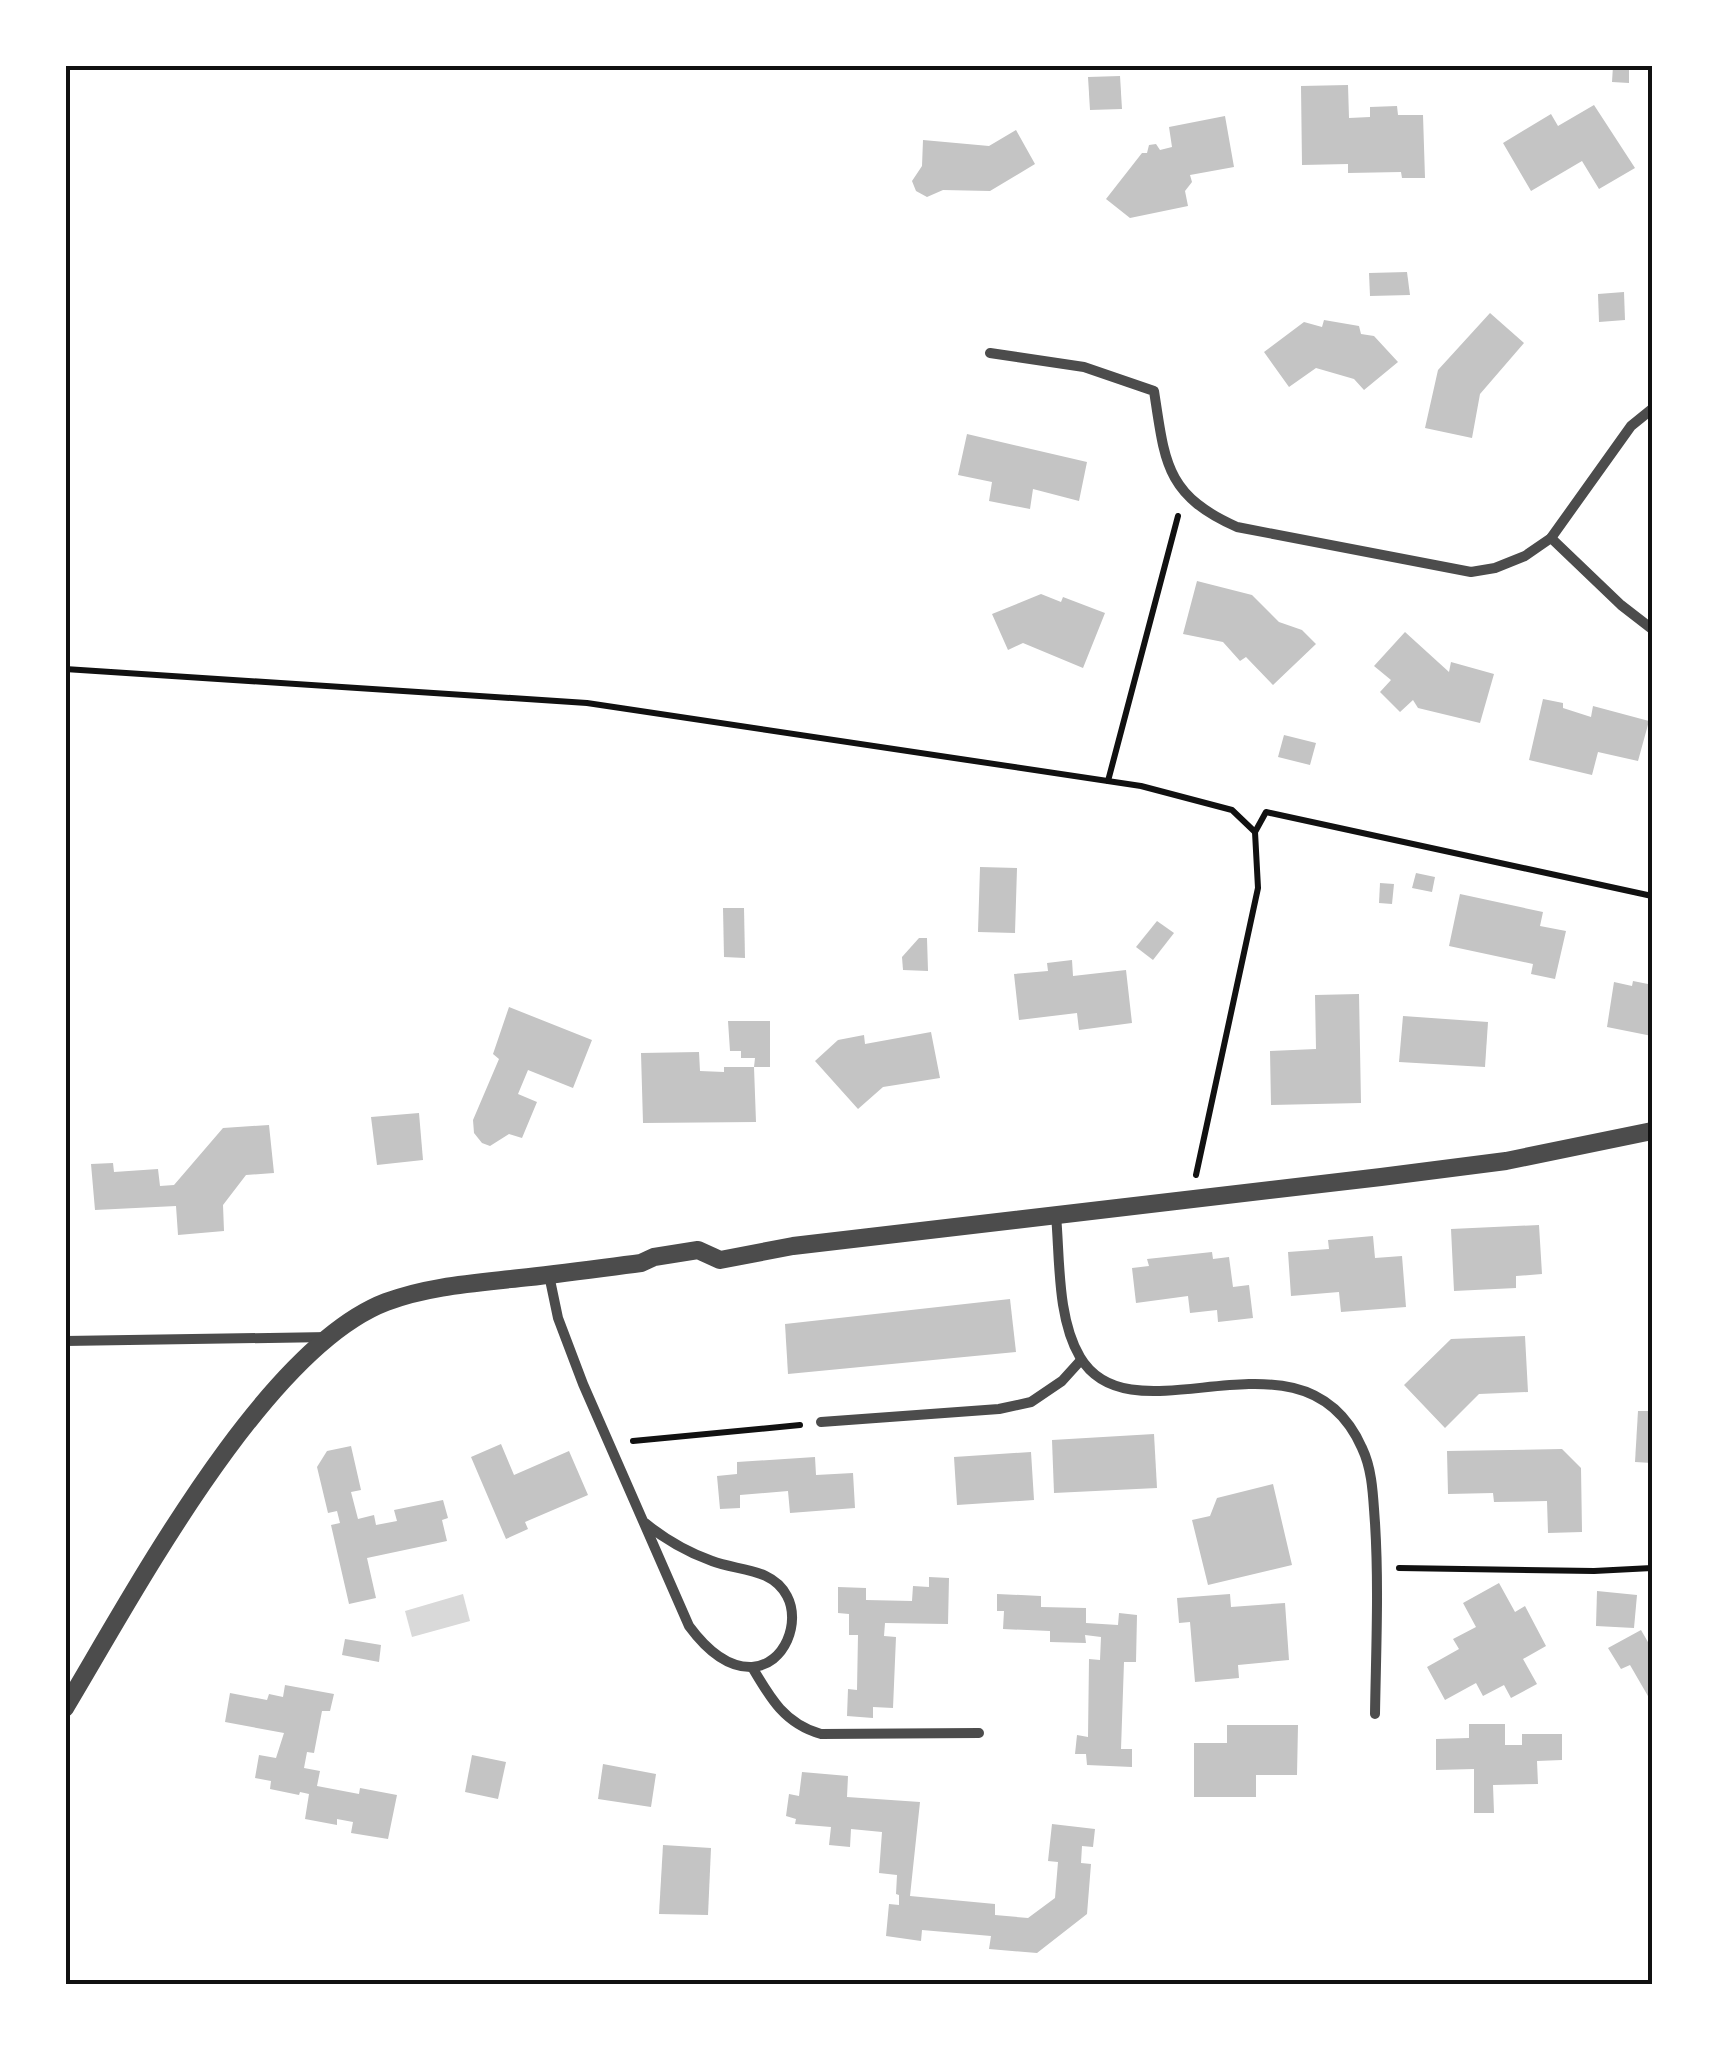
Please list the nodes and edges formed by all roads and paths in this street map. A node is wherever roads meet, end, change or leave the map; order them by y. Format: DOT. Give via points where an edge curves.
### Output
graph roads {
  1 [pos="990,353"];
  2 [pos="1652,409"];
  3 [pos="1184,494"];
  4 [pos="1551,538"];
  5 [pos="1652,629"];
  6 [pos="65,670"];
  7 [pos="1108,781"];
  8 [pos="1254,832"];
  9 [pos="1652,896"];
  10 [pos="1652,1132"];
  11 [pos="1192,1199"];
  12 [pos="1056,1215"];
  13 [pos="549,1275"];
  14 [pos="330,1337"];
  15 [pos="65,1341"];
  16 [pos="1081,1360"];
  17 [pos="821,1422"];
  18 [pos="610,1444"];
  19 [pos="645,1523"];
  20 [pos="1378,1568"];
  21 [pos="1652,1568"];
  22 [pos="752,1667"];
  23 [pos="65,1708"];
  24 [pos="1375,1714"];
  25 [pos="979,1733"];
  1 -- 3 [label="street" via="1084,367 1154,391 1172,474"];
  2 -- 4 [label="street" via="1631,426"];
  3 -- 4 [label="street" via="1237,527 1470,572 1524,556"];
  3 -- 7 [label="path"];
  4 -- 5 [label="street"];
  6 -- 7 [label="path" via="587,703"];
  7 -- 8 [label="path" via="1232,810"];
  8 -- 9 [label="path" via="1266,812"];
  8 -- 11 [label="path" via="1258,888"];
  10 -- 11 [label="street" via="1506,1160"];
  11 -- 12 [label="street"];
  12 -- 13 [label="street" via="720,1260 698,1250"];
  12 -- 16 [label="street" via="1065,1309"];
  13 -- 14 [label="street" via="422,1291 360,1314"];
  13 -- 18 [label="street" via="558,1318"];
  14 -- 15 [label="street"];
  14 -- 23 [label="street" via="285,1376 249,1422"];
  16 -- 17 [label="street" via="1031,1402"];
  16 -- 20 [label="street" via="1120,1390 1263,1383 1323,1401 1362,1448 1372,1484"];
  17 -- 18 [label="path"];
  18 -- 19 [label="street"];
  19 -- 22 [label="street" via="704,1647"];
  19 -- 22 [label="street" via="688,1551 774,1581 786,1594 794,1617 788,1639 777,1656"];
  20 -- 21 [label="path"];
  20 -- 24 [label="street"];
  22 -- 25 [label="street" via="800,1728 821,1734"];
}
